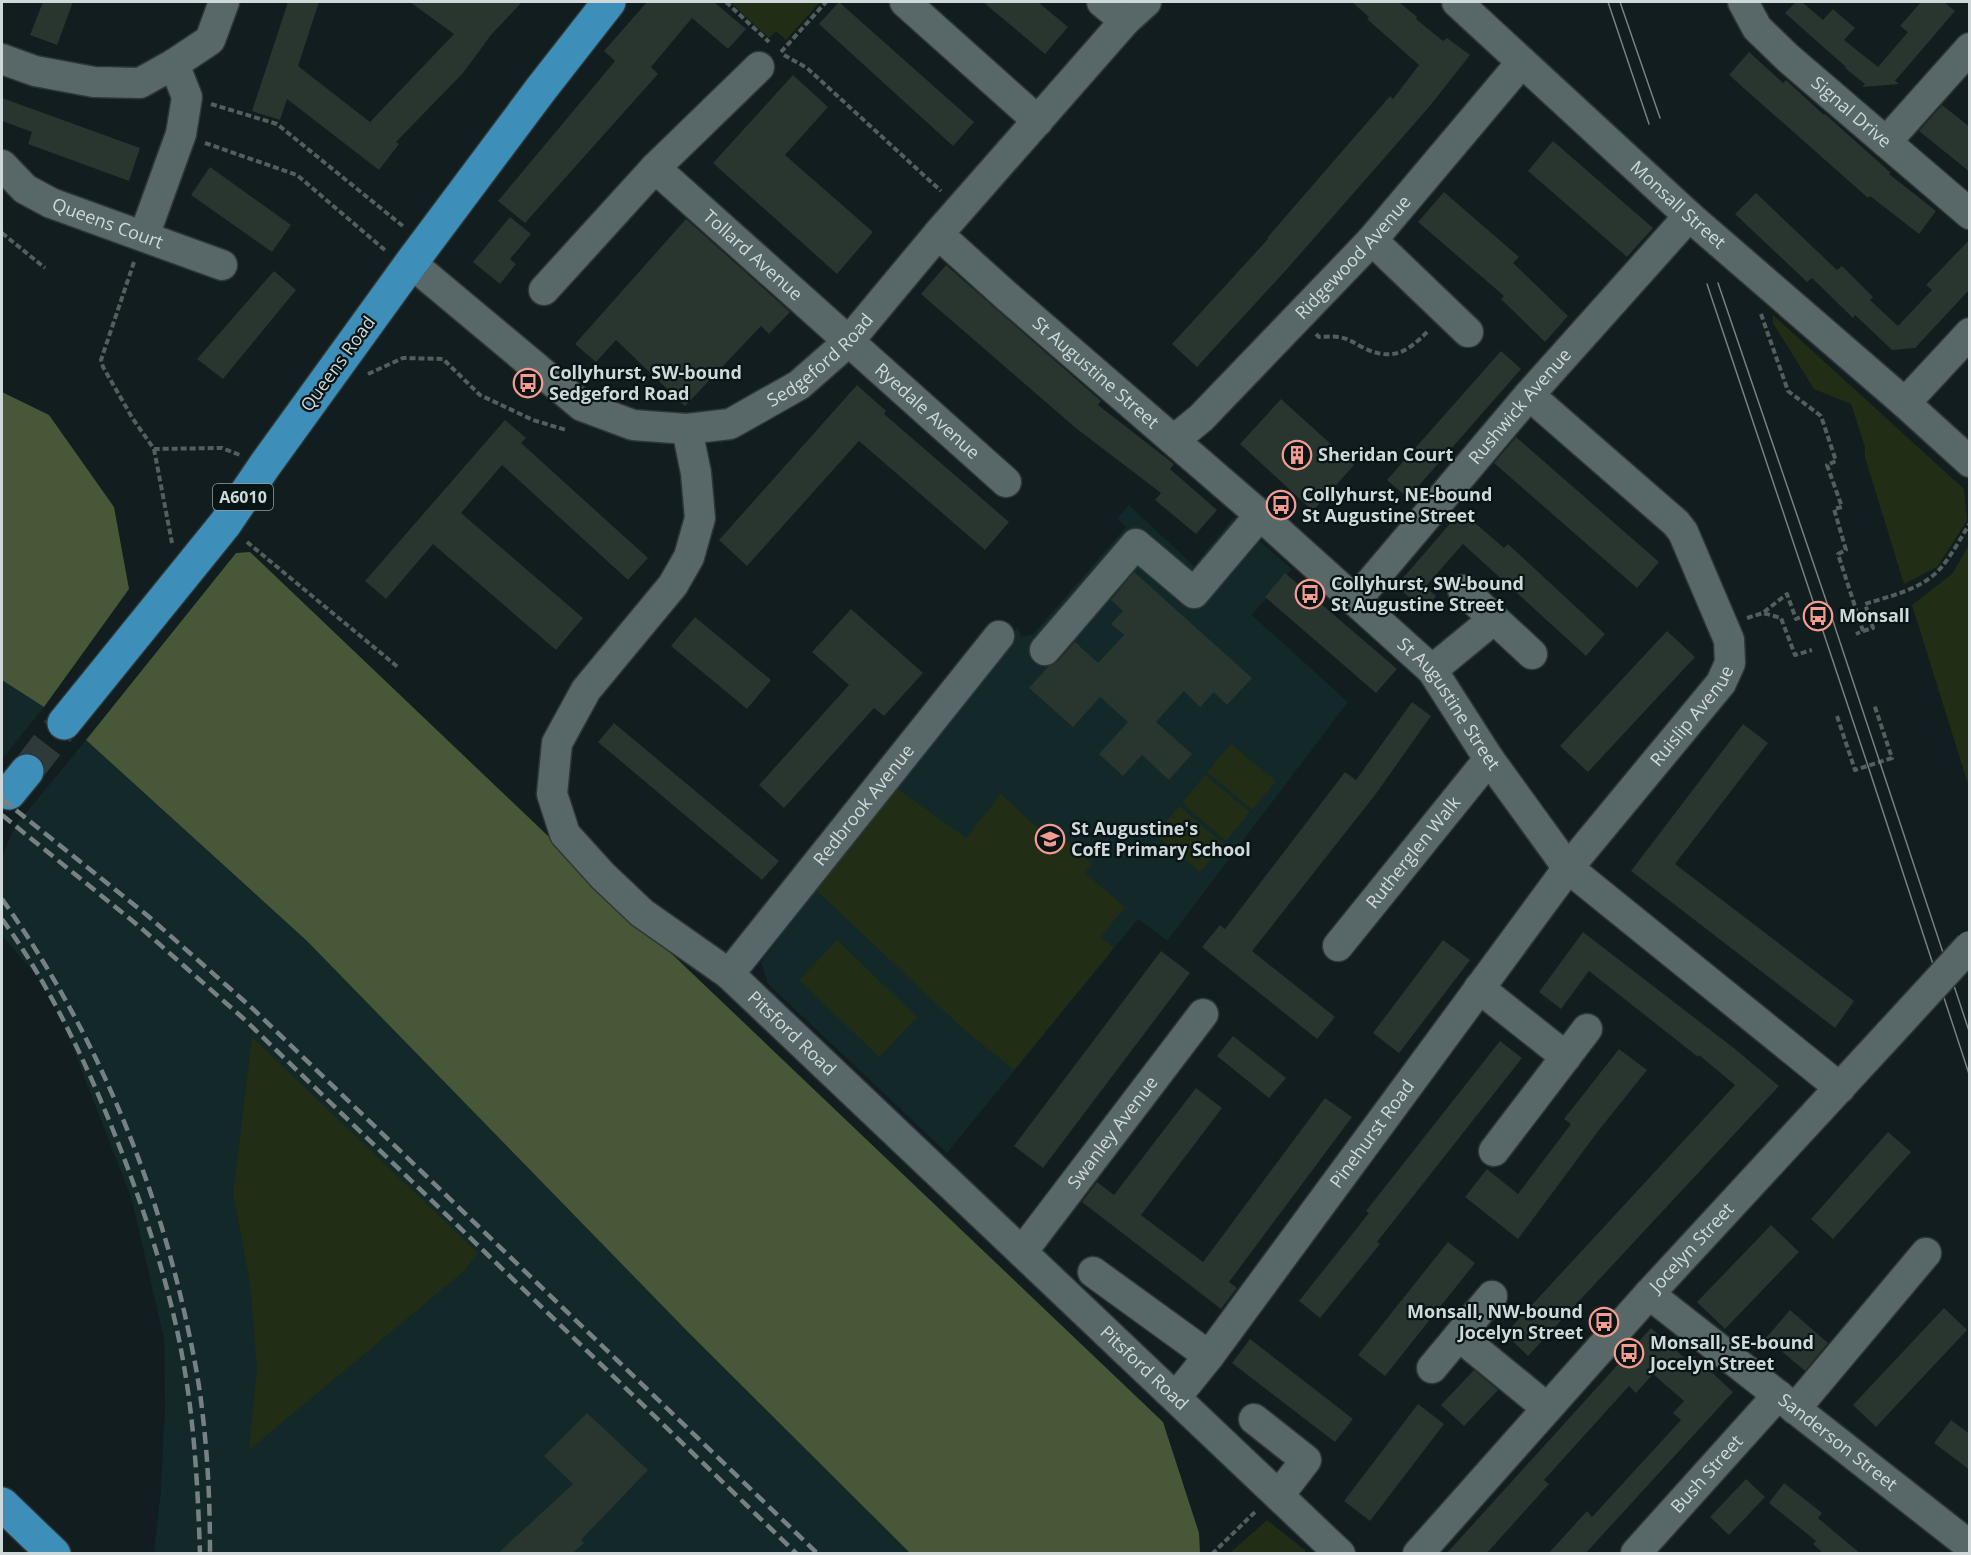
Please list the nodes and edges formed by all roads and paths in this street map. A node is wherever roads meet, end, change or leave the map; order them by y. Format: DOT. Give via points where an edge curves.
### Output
graph roads {
  1 [pos="224,2"];
  2 [pos="609,2"];
  3 [pos="726,2"];
  4 [pos="826,2"];
  5 [pos="905,2"];
  6 [pos="1102,2"];
  7 [pos="1457,2"];
  8 [pos="1743,2"];
  9 [pos="1136,11"];
  10 [pos="1970,48"];
  11 [pos="2,59"];
  12 [pos="770,60"];
  13 [pos="1522,62"];
  14 [pos="174,64"];
  15 [pos="188,97"];
  16 [pos="1038,121"];
  17 [pos="181,135"];
  18 [pos="1886,142"];
  19 [pos="2,165"];
  20 [pos="655,168"];
  21 [pos="961,208"];
  22 [pos="1970,214"];
  23 [pos="1689,216"];
  24 [pos="2,233"];
  25 [pos="938,234"];
  26 [pos="144,236"];
  27 [pos="1372,240"];
  28 [pos="415,259"];
  29 [pos="222,265"];
  30 [pos="45,268"];
  31 [pos="544,290"];
  32 [pos="1775,291"];
  33 [pos="1447,311"];
  34 [pos="1297,319"];
  35 [pos="1468,332"];
  36 [pos="1970,333"];
  37 [pos="848,342"];
  38 [pos="334,370"];
  39 [pos="1529,395"];
  40 [pos="1905,403"];
  41 [pos="687,429"];
  42 [pos="575,433"];
  43 [pos="1174,440"];
  44 [pos="222,448"];
  45 [pos="154,449"];
  46 [pos="1970,462"];
  47 [pos="1006,482"];
  48 [pos="1260,515"];
  49 [pos="1970,523"];
  50 [pos="225,524"];
  51 [pos="184,575"];
  52 [pos="1463,590"];
  53 [pos="1355,601"];
  54 [pos="1763,613"];
  55 [pos="1801,617"];
  56 [pos="1494,619"];
  57 [pos="1724,627"];
  58 [pos="1863,631"];
  59 [pos="1856,634"];
  60 [pos="999,636"];
  61 [pos="1045,650"];
  62 [pos="1812,650"];
  63 [pos="1532,654"];
  64 [pos="399,669"];
  65 [pos="1432,670"];
  66 [pos="1874,704"];
  67 [pos="1838,716"];
  68 [pos="64,723"];
  69 [pos="1490,759"];
  70 [pos="1568,868"];
  71 [pos="1338,946"];
  72 [pos="1970,946"];
  73 [pos="729,974"];
  74 [pos="1479,988"];
  75 [pos="1203,1014"];
  76 [pos="1587,1029"];
  77 [pos="1566,1057"];
  78 [pos="1840,1088"];
  79 [pos="1494,1151"];
  80 [pos="1022,1252"];
  81 [pos="1926,1253"];
  82 [pos="1093,1272"];
  83 [pos="1649,1294"];
  84 [pos="1492,1296"];
  85 [pos="1459,1336"];
  86 [pos="1209,1356"];
  87 [pos="1432,1368"];
  88 [pos="1176,1398"];
  89 [pos="1786,1402"];
  90 [pos="1547,1408"];
  91 [pos="1254,1419"];
  92 [pos="1277,1493"];
  93 [pos="2,1504"];
  94 [pos="1970,1546"];
  95 [pos="1636,1553"];
  96 [pos="54,1554"];
  97 [pos="1212,1554"];
  98 [pos="1340,1554"];
  99 [pos="1418,1554"];
  1 -- 14 [label="street" via="210,40"];
  2 -- 28 [label="highway, Queens Road / A6010"];
  3 -- 12 [label="path"];
  4 -- 12 [label="path"];
  5 -- 16 [label="street"];
  6 -- 9 [label="street"];
  7 -- 13 [label="street, Monsall Street"];
  8 -- 18 [label="street, Signal Drive" via="1757,28"];
  9 -- 16 [label="street, Sedgeford Road"];
  10 -- 18 [label="street"];
  11 -- 14 [label="street" via="35,71 93,82 140,83"];
  12 -- 20 [label="street"];
  12 -- 21 [label="path" via="807,68"];
  13 -- 23 [label="street, Monsall Street"];
  13 -- 27 [label="street, Ridgewood Avenue"];
  14 -- 15 [label="street"];
  15 -- 17 [label="street"];
  15 -- 28 [label="path" via="277,124"];
  16 -- 21 [label="street, Sedgeford Road"];
  17 -- 26 [label="street"];
  17 -- 28 [label="path" via="297,175"];
  18 -- 22 [label="street, Signal Drive"];
  19 -- 26 [label="street, Queens Court" via="25,189 51,203"];
  20 -- 31 [label="street"];
  20 -- 37 [label="street, Tollard Avenue"];
  21 -- 25 [label="street, Sedgeford Road"];
  23 -- 32 [label="street, Monsall Street"];
  23 -- 39 [label="street, Rushwick Avenue"];
  24 -- 30 [label="path"];
  25 -- 37 [label="street, Sedgeford Road"];
  25 -- 43 [label="street, St Augustine Street"];
  26 -- 29 [label="street, Queens Court"];
  26 -- 45 [label="path" via="101,360"];
  27 -- 33 [label="street"];
  27 -- 34 [label="street, Ridgewood Avenue"];
  28 -- 38 [label="highway, Queens Road / A6010"];
  28 -- 41 [label="street, Sedgeford Road" via="582,406 633,425"];
  32 -- 40 [label="street, Monsall Street"];
  32 -- 58 [label="path" via="1760,313 1788,391 1821,416 1836,461 1827,465 1842,507 1834,509 1846,550 1838,554"];
  33 -- 34 [label="path" via="1408,350 1388,355 1336,336 1319,337"];
  33 -- 35 [label="street"];
  34 -- 43 [label="street, Ridgewood Avenue" via="1201,418"];
  36 -- 40 [label="street"];
  37 -- 41 [label="street, Sedgeford Road" via="799,385 759,409 730,424"];
  37 -- 47 [label="street, Ryedale Avenue"];
  38 -- 42 [label="path" via="356,379 403,358 443,360 480,395 533,420"];
  38 -- 50 [label="highway, Queens Road / A6010"];
  39 -- 53 [label="street, Rushwick Avenue"];
  39 -- 57 [label="street, Ruislip Avenue" via="1676,523 1689,543"];
  40 -- 46 [label="street, Monsall Street"];
  41 -- 73 [label="street, Pitsford Road" via="700,518 689,557 673,585 586,690 557,743 552,794 564,834 603,876 642,913"];
  43 -- 48 [label="street, St Augustine Street"];
  44 -- 45 [label="path"];
  45 -- 51 [label="path" via="173,544"];
  48 -- 53 [label="street, St Augustine Street"];
  48 -- 61 [label="street" via="1194,593 1136,544"];
  49 -- 58 [label="path" via="1951,555 1926,581 1865,604 1873,628"];
  50 -- 51 [label="highway, Queens Road / A6010"];
  50 -- 64 [label="path"];
  51 -- 68 [label="highway, Queens Road / A6010"];
  52 -- 56 [label="street"];
  53 -- 65 [label="street, St Augustine Street"];
  54 -- 55 [label="path" via="1787,594 1796,619"];
  54 -- 57 [label="path"];
  54 -- 62 [label="path" via="1781,618 1795,655"];
  56 -- 63 [label="street"];
  56 -- 65 [label="street"];
  57 -- 70 [label="street, Ruislip Avenue" via="1731,652 1721,683"];
  58 -- 59 [label="path"];
  60 -- 73 [label="street, Redbrook Avenue"];
  65 -- 69 [label="street, St Augustine Street"];
  66 -- 67 [label="path" via="1892,758 1855,770"];
  69 -- 70 [label="street, St Augustine Street"];
  69 -- 71 [label="street, Rutherglen Walk"];
  70 -- 74 [label="street, Pinehurst Road"];
  70 -- 78 [label="street, St Augustine Street"];
  72 -- 78 [label="street, Jocelyn Street, bridge"];
  73 -- 80 [label="street, Pitsford Road"];
  74 -- 77 [label="street"];
  74 -- 86 [label="street, Pinehurst Road"];
  75 -- 80 [label="street, Swanley Avenue"];
  76 -- 77 [label="street"];
  77 -- 79 [label="street"];
  78 -- 83 [label="street, Jocelyn Street"];
  80 -- 88 [label="street, Pitsford Road"];
  81 -- 89 [label="street, Bush Street"];
  82 -- 86 [label="street"];
  83 -- 89 [label="street, Sanderson Street"];
  83 -- 90 [label="street, Jocelyn Street"];
  84 -- 85 [label="street"];
  85 -- 87 [label="street"];
  85 -- 90 [label="street"];
  86 -- 88 [label="street, Pinehurst Road"];
  88 -- 92 [label="street, Pitsford Road"];
  89 -- 94 [label="street, Sanderson Street"];
  89 -- 95 [label="street, Bush Street"];
  90 -- 99 [label="street, Jocelyn Street"];
  91 -- 92 [label="street" via="1306,1460"];
  92 -- 97 [label="path"];
  92 -- 98 [label="street, Pitsford Road"];
  93 -- 96 [label="highway"];
}
